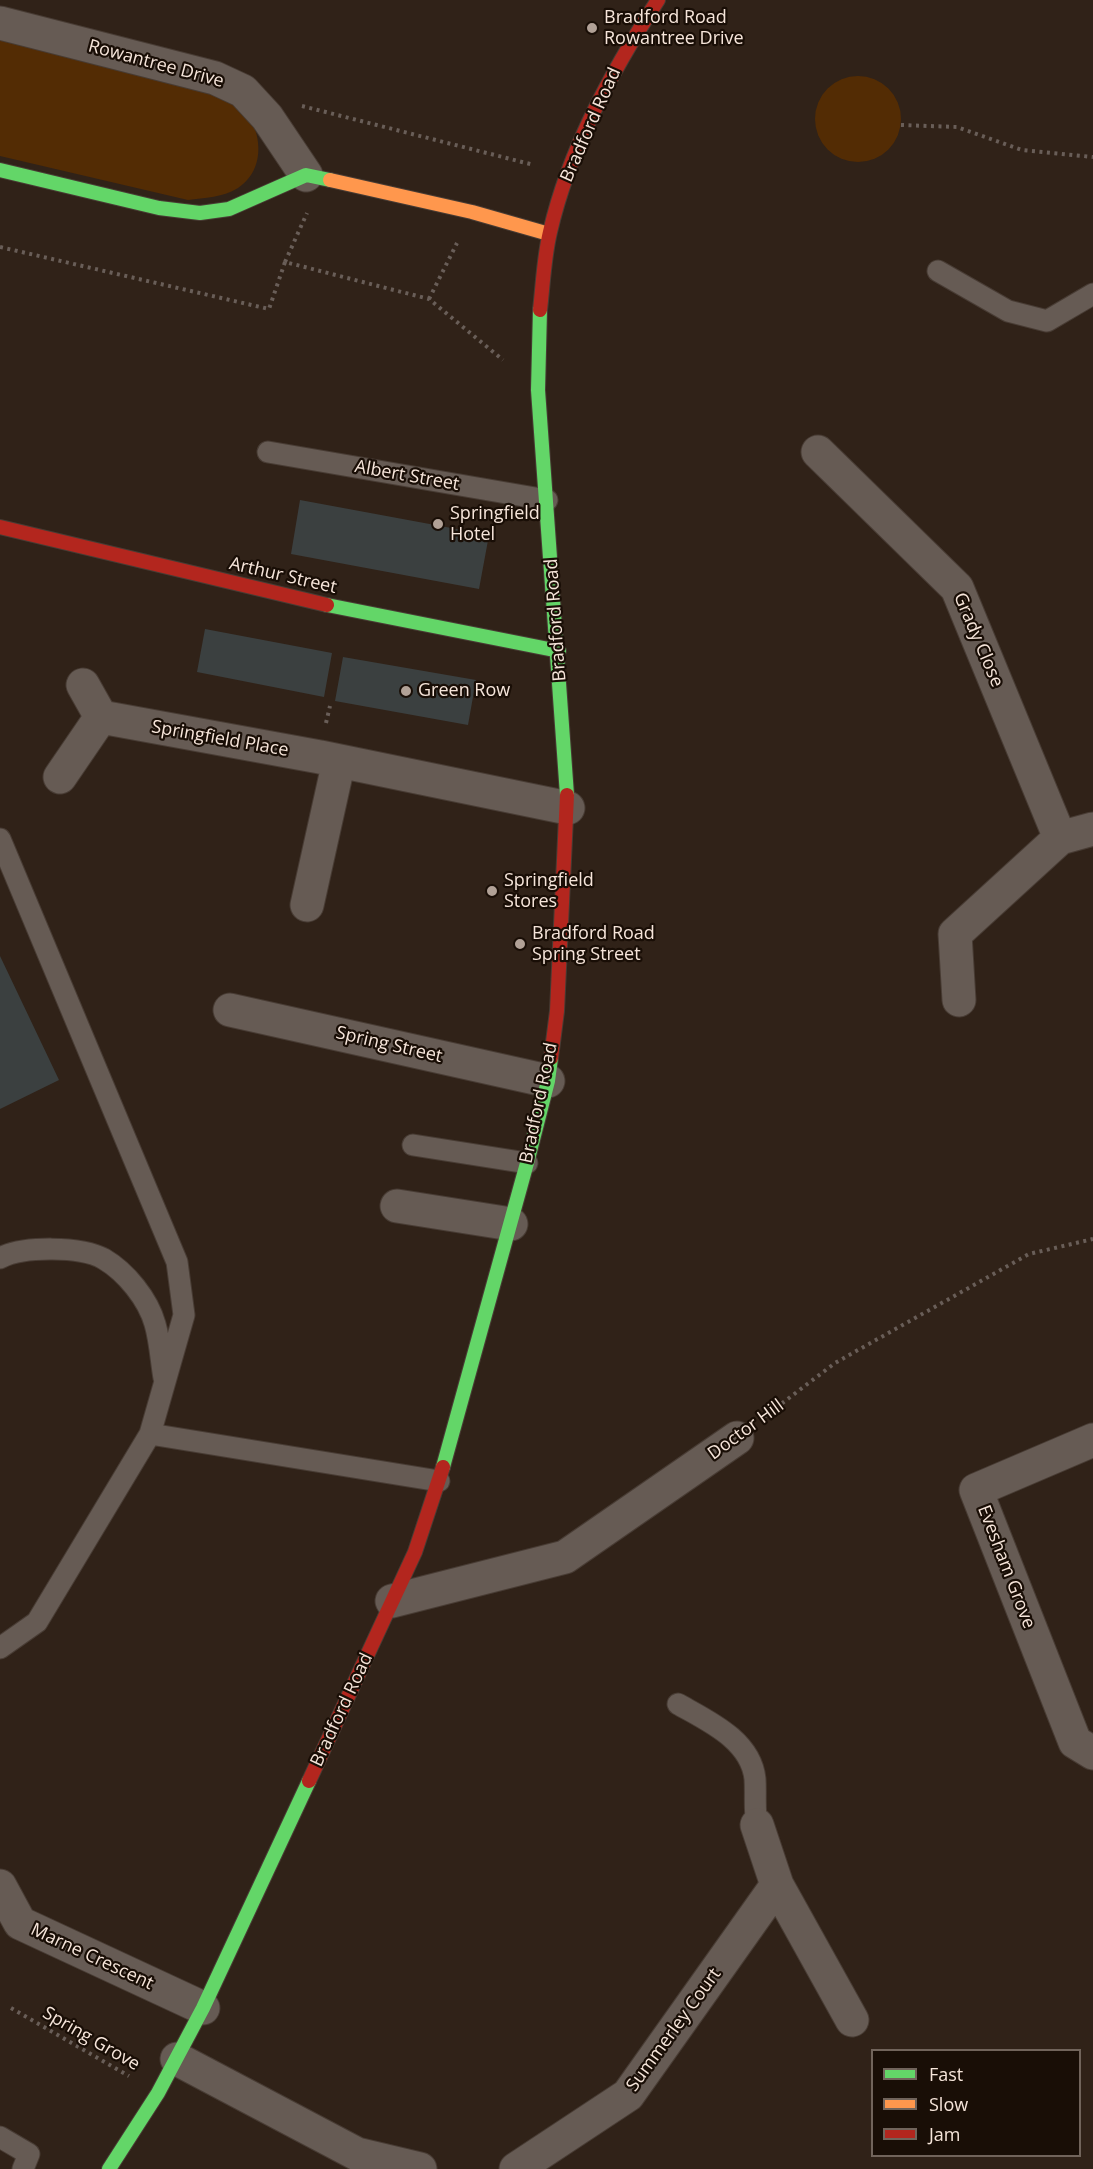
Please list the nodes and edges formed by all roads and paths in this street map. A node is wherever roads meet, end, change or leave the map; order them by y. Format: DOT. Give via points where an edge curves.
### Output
graph roads {
  1 [pos="658,0"];
  2 [pos="0,23"];
  3 [pos="901,125"];
  4 [pos="279,135"];
  5 [pos="1093,157"];
  6 [pos="0,170"];
  7 [pos="566,173"];
  8 [pos="314,176"];
  9 [pos="472,212"];
  10 [pos="549,234"];
  11 [pos="0,247"];
  12 [pos="285,262"];
  13 [pos="938,271"];
  14 [pos="1093,294"];
  15 [pos="429,299"];
  16 [pos="538,390"];
  17 [pos="268,452"];
  18 [pos="818,452"];
  19 [pos="547,500"];
  20 [pos="0,527"];
  21 [pos="559,651"];
  22 [pos="83,686"];
  23 [pos="101,717"];
  24 [pos="339,761"];
  25 [pos="60,777"];
  26 [pos="568,808"];
  27 [pos="1093,829"];
  28 [pos="1060,838"];
  29 [pos="0,839"];
  30 [pos="307,905"];
  31 [pos="958,1000"];
  32 [pos="230,1010"];
  33 [pos="548,1081"];
  34 [pos="413,1145"];
  35 [pos="528,1163"];
  36 [pos="397,1206"];
  37 [pos="511,1224"];
  38 [pos="1093,1239"];
  39 [pos="0,1257"];
  40 [pos="165,1385"];
  41 [pos="150,1434"];
  42 [pos="737,1438"];
  43 [pos="1093,1440"];
  44 [pos="440,1481"];
  45 [pos="392,1601"];
  46 [pos="0,1648"];
  47 [pos="678,1704"];
  48 [pos="1093,1753"];
  49 [pos="757,1825"];
  50 [pos="777,1885"];
  51 [pos="0,1886"];
  52 [pos="11,2008"];
  53 [pos="203,2008"];
  54 [pos="852,2020"];
  55 [pos="177,2059"];
  56 [pos="158,2093"];
  57 [pos="0,2138"];
  58 [pos="354,2161"];
  59 [pos="22,2169"];
  60 [pos="109,2169"];
  61 [pos="420,2169"];
  62 [pos="516,2169"];
  1 -- 7 [label="street, Bradford Road" via="622,56"];
  2 -- 4 [label="street, Rowantree Drive" via="215,78 243,91"];
  3 -- 5 [label="path" via="957,127 1022,150"];
  4 -- 7 [label="path" via="300,105"];
  4 -- 8 [label="street, Rowantree Drive"];
  6 -- 8 [label="street" via="159,208 200,213 229,210"];
  7 -- 10 [label="street, Bradford Road"];
  8 -- 9 [label="street"];
  8 -- 12 [label="path"];
  9 -- 10 [label="street"];
  9 -- 15 [label="path"];
  10 -- 16 [label="street, Bradford Road" via="540,312"];
  11 -- 12 [label="path" via="269,309"];
  12 -- 15 [label="path"];
  13 -- 14 [label="lane" via="1008,311 1047,321"];
  15 -- 16 [label="path"];
  16 -- 19 [label="street, Bradford Road"];
  17 -- 19 [label="lane, Albert Street"];
  18 -- 28 [label="street, Grady Close" via="957,588"];
  19 -- 21 [label="street, Bradford Road"];
  20 -- 21 [label="street, Arthur Street" via="348,610"];
  21 -- 26 [label="street, Bradford Road"];
  22 -- 23 [label="street"];
  23 -- 24 [label="street, Springfield Place"];
  23 -- 25 [label="street"];
  24 -- 26 [label="street, Springfield Place"];
  24 -- 30 [label="street"];
  26 -- 33 [label="street, Bradford Road" via="558,999"];
  27 -- 28 [label="street"];
  28 -- 31 [label="street" via="955,934"];
  29 -- 40 [label="lane" via="177,1262 184,1315"];
  32 -- 33 [label="street, Spring Street"];
  33 -- 35 [label="street, Bradford Road"];
  34 -- 35 [label="lane"];
  35 -- 37 [label="street, Bradford Road"];
  36 -- 37 [label="street"];
  37 -- 44 [label="street, Bradford Road"];
  38 -- 42 [label="path, Doctor Hill" via="1029,1254 836,1363"];
  39 -- 40 [label="lane" via="11,1252 58,1248 103,1259 133,1284 155,1322"];
  40 -- 41 [label="lane"];
  41 -- 44 [label="lane"];
  41 -- 46 [label="lane" via="37,1622"];
  42 -- 45 [label="street, Doctor Hill" via="565,1557"];
  43 -- 48 [label="street, Evesham Grove" via="976,1490 1075,1742"];
  44 -- 45 [label="street, Bradford Road" via="415,1552"];
  45 -- 53 [label="street, Bradford Road"];
  47 -- 49 [label="lane" via="722,1730 748,1756 754,1776"];
  49 -- 50 [label="street"];
  50 -- 54 [label="street"];
  50 -- 62 [label="street, Summerley Court" via="628,2095"];
  51 -- 53 [label="street, Marne Crescent" via="20,1923"];
  52 -- 56 [label="path, Spring Grove"];
  53 -- 55 [label="street, Bradford Road"];
  55 -- 56 [label="street, Bradford Road"];
  55 -- 58 [label="street"];
  56 -- 60 [label="street, Bradford Road"];
  57 -- 59 [label="lane" via="29,2154"];
  58 -- 61 [label="street"];
}
